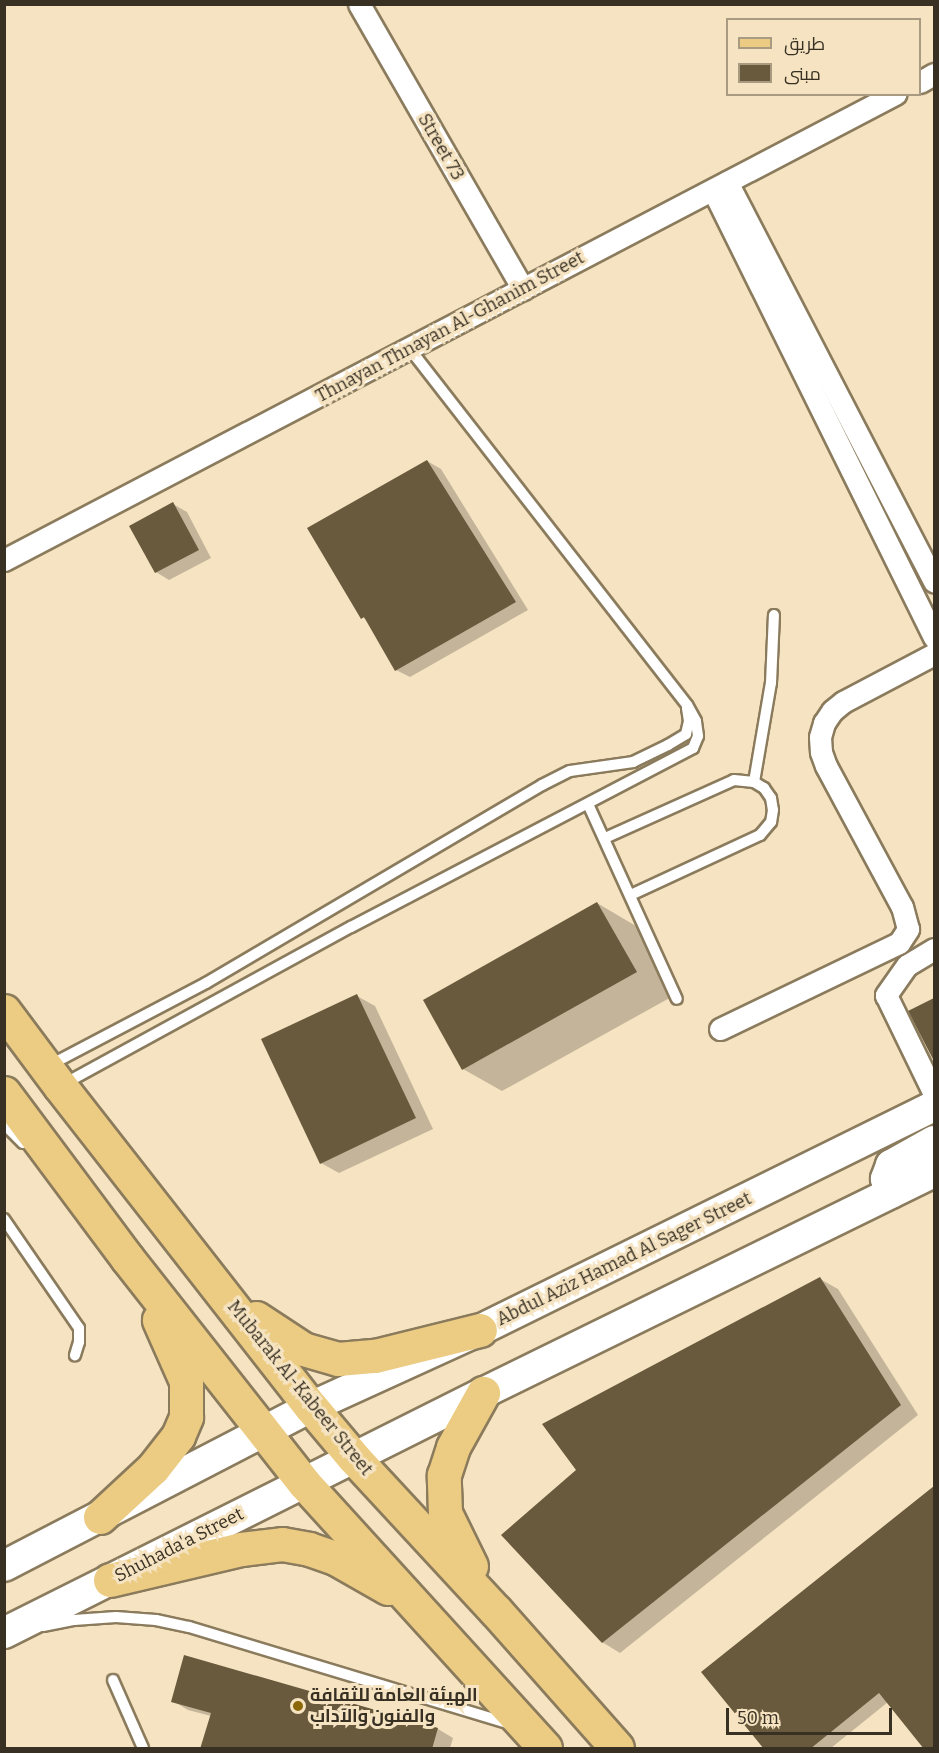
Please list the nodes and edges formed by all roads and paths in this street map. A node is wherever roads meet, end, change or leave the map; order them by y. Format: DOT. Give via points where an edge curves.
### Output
graph roads {
  1 [pos="360,4"];
  2 [pos="891,96"];
  3 [pos="720,186"];
  4 [pos="523,289"];
  5 [pos="409,348"];
  6 [pos="4,560"];
  7 [pos="934,582"];
  8 [pos="774,615"];
  9 [pos="934,637"];
  10 [pos="934,654"];
  11 [pos="687,705"];
  12 [pos="754,782"];
  13 [pos="588,804"];
  14 [pos="605,838"];
  15 [pos="631,895"];
  16 [pos="934,949"];
  17 [pos="677,999"];
  18 [pos="4,1011"];
  19 [pos="720,1029"];
  20 [pos="53,1076"];
  21 [pos="4,1093"];
  22 [pos="934,1094"];
  23 [pos="934,1106"];
  24 [pos="4,1124"];
  25 [pos="934,1141"];
  26 [pos="45,1148"];
  27 [pos="934,1172"];
  28 [pos="891,1193"];
  29 [pos="4,1219"];
  30 [pos="127,1257"];
  31 [pos="212,1279"];
  32 [pos="480,1330"];
  33 [pos="75,1355"];
  34 [pos="483,1393"];
  35 [pos="311,1407"];
  36 [pos="263,1431"];
  37 [pos="354,1458"];
  38 [pos="304,1483"];
  39 [pos="100,1517"];
  40 [pos="4,1566"];
  41 [pos="110,1580"];
  42 [pos="417,1605"];
  43 [pos="495,1610"];
  44 [pos="4,1633"];
  45 [pos="113,1680"];
  46 [pos="537,1739"];
  47 [pos="143,1749"];
  48 [pos="617,1749"];
  1 -- 4 [label="street, Street 73"];
  2 -- 3 [label="street, Thnayan Thnayan Al-Ghanim Street"];
  3 -- 4 [label="street, Thnayan Thnayan Al-Ghanim Street"];
  3 -- 7 [label="street"];
  3 -- 9 [label="street"];
  4 -- 5 [label="street, Thnayan Thnayan Al-Ghanim Street"];
  5 -- 6 [label="street, Thnayan Thnayan Al-Ghanim Street"];
  5 -- 11 [label="lane"];
  8 -- 12 [label="lane" via="771,683"];
  10 -- 19 [label="street" via="843,702 824,723 820,738 826,766 902,907 908,929 899,943"];
  11 -- 13 [label="lane" via="696,721 698,736 693,748"];
  11 -- 20 [label="lane" via="686,734 668,746 633,762 570,771 542,784"];
  12 -- 14 [label="lane" via="734,780"];
  12 -- 15 [label="lane" via="764,788 772,804 771,822 764,832"];
  13 -- 14 [label="lane"];
  13 -- 20 [label="lane"];
  14 -- 15 [label="lane"];
  15 -- 17 [label="lane"];
  16 -- 22 [label="street" via="907,964 886,995"];
  18 -- 20 [label="main road, Mubarak Al-Kabeer Street"];
  20 -- 31 [label="main road, Mubarak Al-Kabeer Street"];
  21 -- 26 [label="main road"];
  23 -- 32 [label="main road, Abdul Aziz Hamad Al Sager Street"];
  24 -- 26 [label="lane" via="26,1146"];
  25 -- 28 [label="main road" via="891,1164 886,1179"];
  26 -- 30 [label="main road"];
  27 -- 28 [label="main road"];
  28 -- 34 [label="main road"];
  29 -- 33 [label="lane" via="79,1328 80,1342"];
  30 -- 36 [label="main road"];
  30 -- 39 [label="main road" via="181,1365 188,1404 183,1427 173,1444 134,1488"];
  31 -- 32 [label="main road" via="283,1338 311,1353 332,1358 375,1356"];
  31 -- 35 [label="main road, Mubarak Al-Kabeer Street"];
  32 -- 35 [label="main road, Abdul Aziz Hamad Al Sager Street"];
  34 -- 37 [label="main road"];
  34 -- 43 [label="main road" via="453,1447 444,1475 443,1495 454,1535"];
  35 -- 36 [label="main road"];
  35 -- 37 [label="main road, Mubarak Al-Kabeer Street"];
  36 -- 38 [label="main road"];
  36 -- 39 [label="main road"];
  37 -- 38 [label="main road, Shuhada'a Street"];
  37 -- 43 [label="main road, Mubarak Al-Kabeer Street"];
  38 -- 41 [label="main road, Shuhada'a Street"];
  38 -- 42 [label="main road"];
  39 -- 40 [label="main road"];
  41 -- 42 [label="main road" via="249,1548 294,1545 335,1558"];
  41 -- 44 [label="main road, Shuhada'a Street"];
  42 -- 46 [label="main road"];
  43 -- 48 [label="main road, Mubarak Al-Kabeer Street"];
  44 -- 46 [label="lane" via="74,1620 156,1620 189,1627"];
  45 -- 47 [label="lane"];
}
